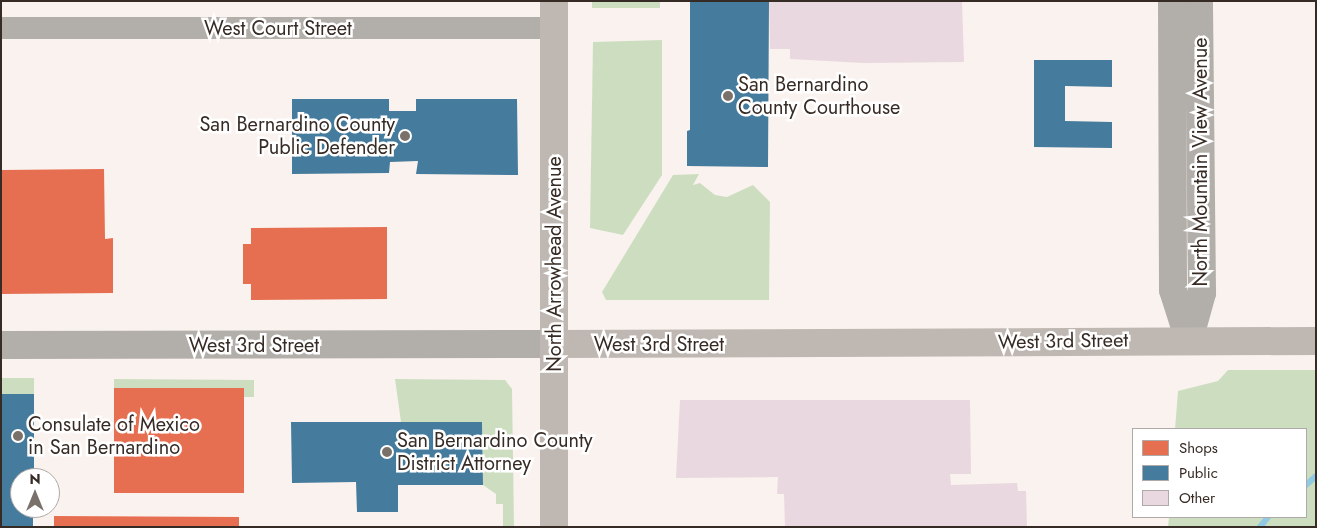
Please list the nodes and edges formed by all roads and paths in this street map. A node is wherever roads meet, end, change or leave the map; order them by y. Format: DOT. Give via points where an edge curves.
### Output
graph roads {
  1 [pos="554,1"];
  2 [pos="1172,1"];
  3 [pos="1199,1"];
  4 [pos="1,28"];
  5 [pos="554,28"];
  6 [pos="1189,340"];
  7 [pos="1316,340"];
  8 [pos="555,344"];
  9 [pos="1,345"];
  10 [pos="554,527"];
  1 -- 5 [label="main road, North Arrowhead Avenue"];
  2 -- 6 [label="street, North Mountain View Avenue" via="1173,290"];
  3 -- 6 [label="street, North Mountain View Avenue" via="1202,293"];
  4 -- 5 [label="street, West Court Street"];
  5 -- 8 [label="main road, North Arrowhead Avenue"];
  6 -- 7 [label="main road, West 3rd Street"];
  6 -- 8 [label="main road, West 3rd Street"];
  8 -- 9 [label="street, West 3rd Street"];
  8 -- 10 [label="main road, North Arrowhead Avenue"];
}
